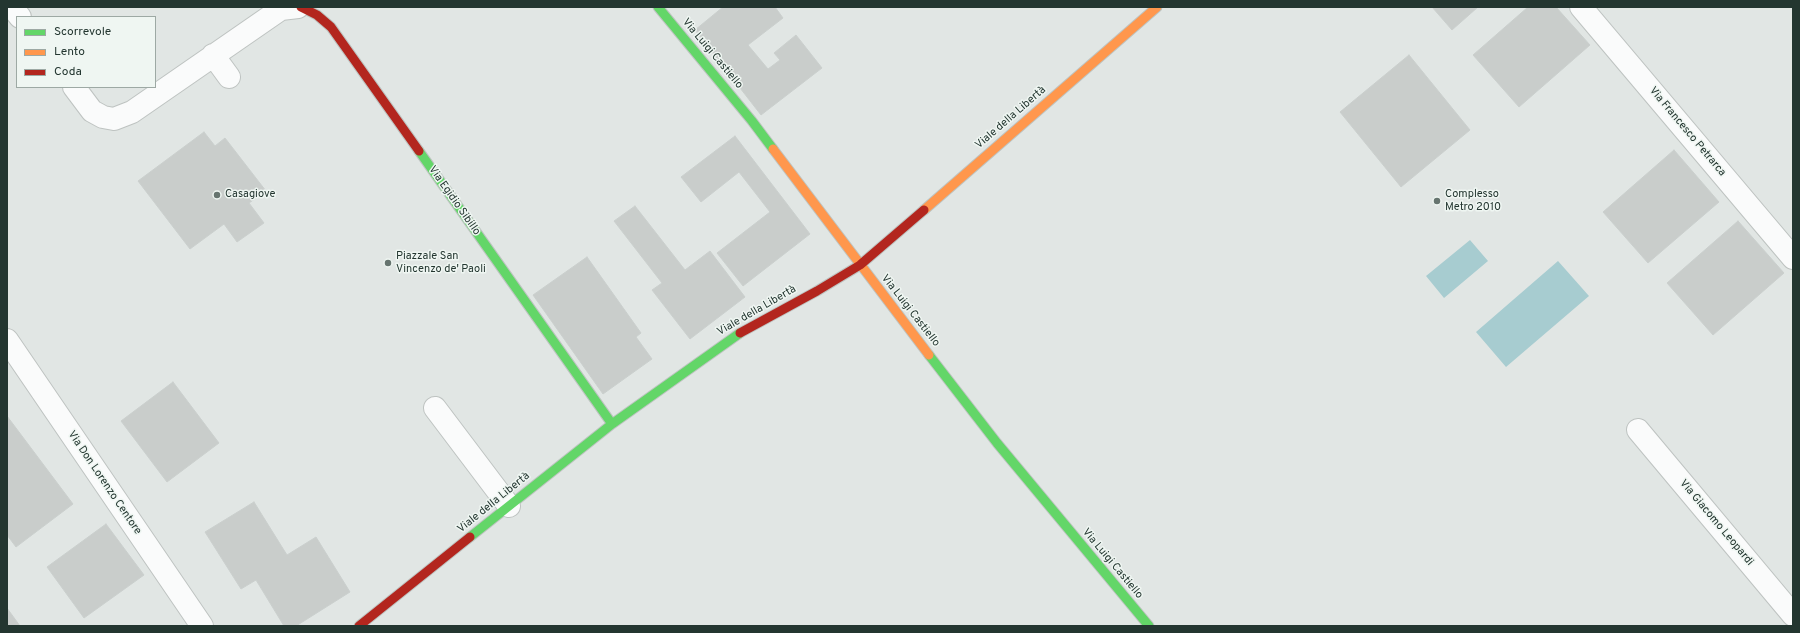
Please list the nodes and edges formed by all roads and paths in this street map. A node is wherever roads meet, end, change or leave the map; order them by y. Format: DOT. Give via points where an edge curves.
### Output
graph roads {
  1 [pos="12,7"];
  2 [pos="298,7"];
  3 [pos="301,7"];
  4 [pos="658,7"];
  5 [pos="1157,7"];
  6 [pos="1581,7"];
  7 [pos="19,16"];
  8 [pos="213,55"];
  9 [pos="229,77"];
  10 [pos="75,88"];
  11 [pos="1793,258"];
  12 [pos="860,266"];
  13 [pos="7,340"];
  14 [pos="435,408"];
  15 [pos="612,424"];
  16 [pos="1638,430"];
  17 [pos="509,506"];
  18 [pos="1793,615"];
  19 [pos="202,626"];
  20 [pos="359,626"];
  21 [pos="1149,626"];
  1 -- 7 [label="street"];
  2 -- 8 [label="street" via="280,9"];
  3 -- 15 [label="street, Via Egidio Sibillo" via="317,15 331,27"];
  4 -- 12 [label="street, Via Luigi Castiello" via="752,120"];
  5 -- 12 [label="street, Viale della Libertà"];
  6 -- 11 [label="street, Via Francesco Petrarca"];
  8 -- 9 [label="street"];
  8 -- 10 [label="street" via="132,112 114,118 103,117 92,111"];
  12 -- 15 [label="street, Viale della Libertà" via="734,336"];
  12 -- 21 [label="street, Via Luigi Castiello" via="997,443"];
  13 -- 19 [label="street, Via Don Lorenzo Centore"];
  14 -- 17 [label="street"];
  15 -- 17 [label="street, Viale della Libertà"];
  16 -- 18 [label="street, Via Giacomo Leopardi"];
  17 -- 20 [label="street, Viale della Libertà"];
}
